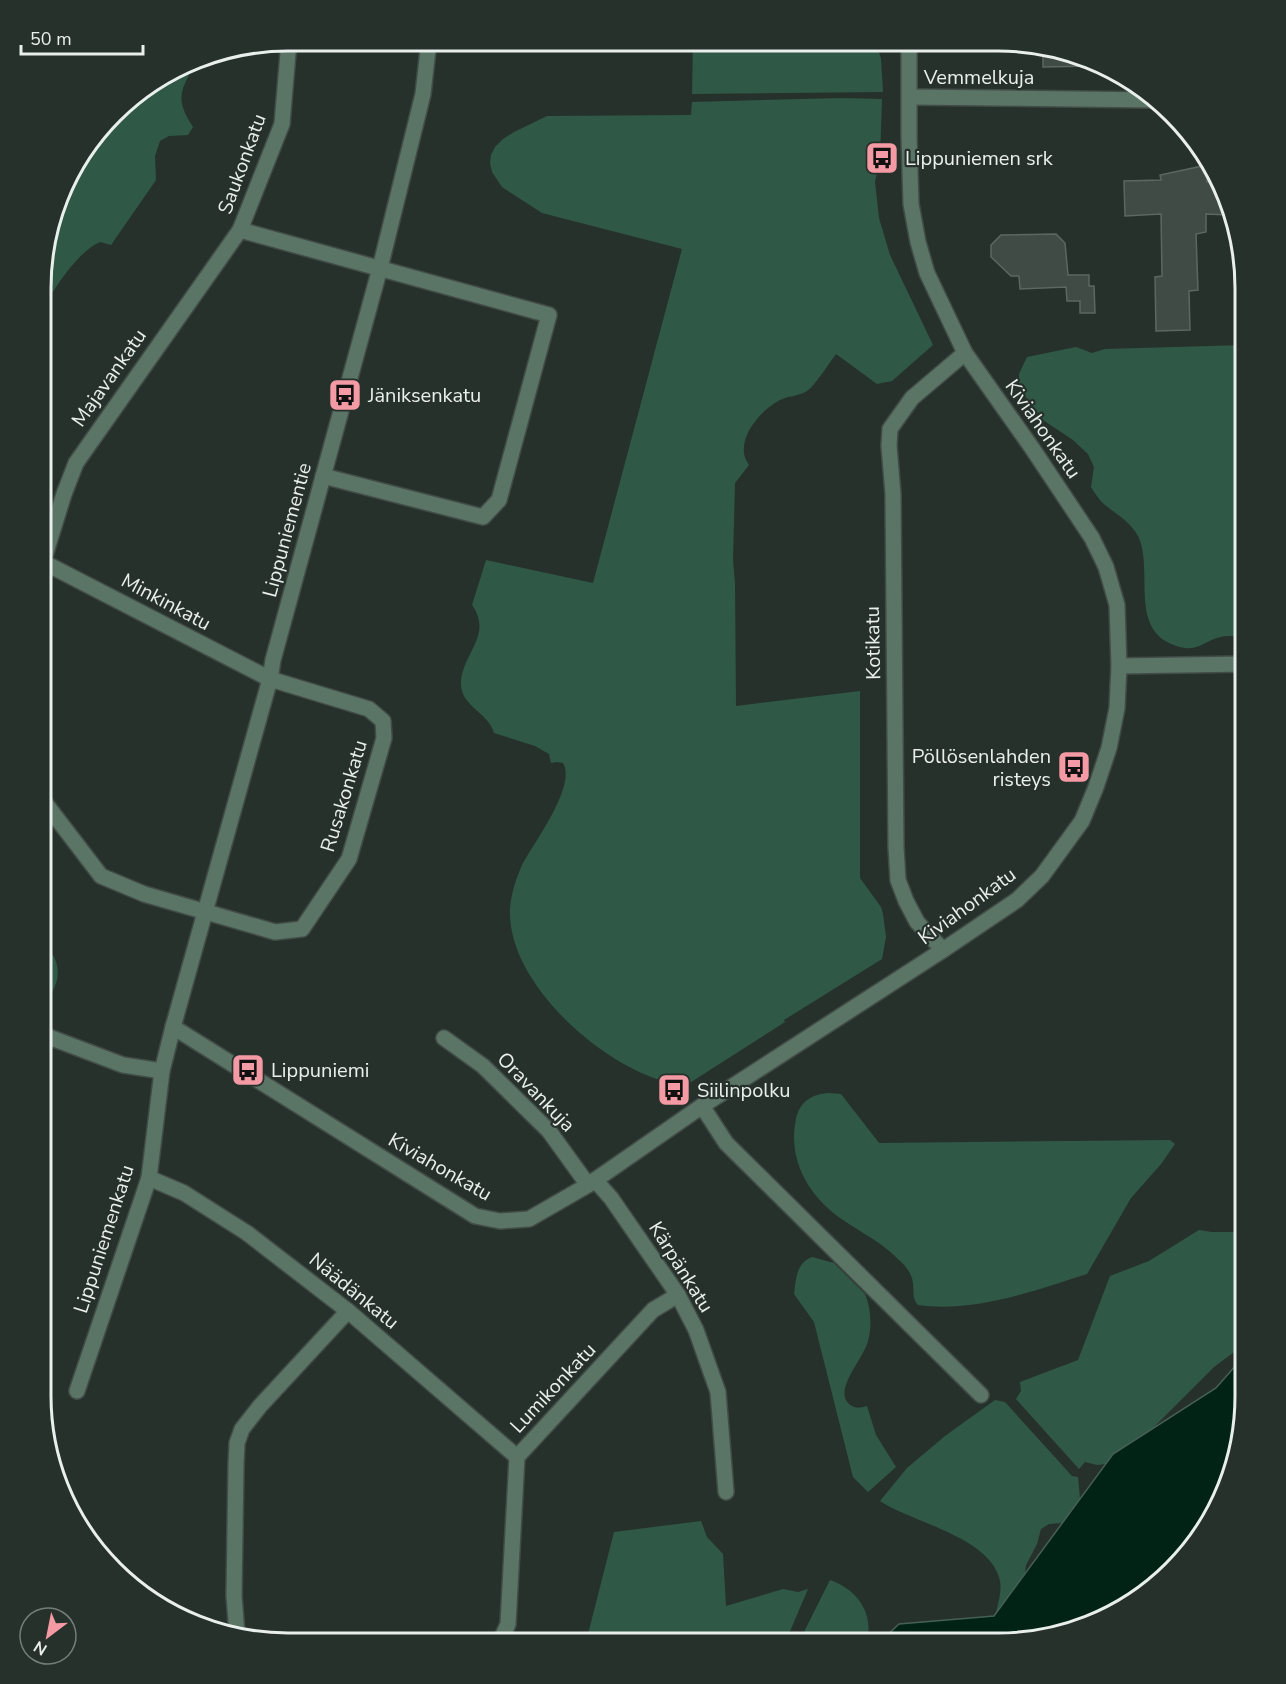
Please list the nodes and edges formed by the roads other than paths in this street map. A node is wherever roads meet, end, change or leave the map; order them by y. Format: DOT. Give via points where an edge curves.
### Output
graph roads {
  1 [pos="288,51"];
  2 [pos="428,51"];
  3 [pos="909,51"];
  4 [pos="910,97"];
  5 [pos="1142,100"];
  6 [pos="240,230"];
  7 [pos="380,268"];
  8 [pos="965,353"];
  9 [pos="323,476"];
  10 [pos="51,537"];
  11 [pos="51,568"];
  12 [pos="1235,664"];
  13 [pos="1119,666"];
  14 [pos="270,679"];
  15 [pos="51,812"];
  16 [pos="205,912"];
  17 [pos="943,950"];
  18 [pos="173,1027"];
  19 [pos="51,1038"];
  20 [pos="444,1038"];
  21 [pos="162,1071"];
  22 [pos="702,1106"];
  23 [pos="149,1178"];
  24 [pos="591,1183"];
  25 [pos="678,1295"];
  26 [pos="348,1311"];
  27 [pos="77,1391"];
  28 [pos="981,1395"];
  29 [pos="517,1457"];
  30 [pos="726,1492"];
  31 [pos="236,1627"];
  32 [pos="504,1633"];
  1 -- 6 [label="street, Saukonkatu" via="282,124"];
  2 -- 7 [label="street, Lippuniementie" via="423,94"];
  3 -- 4 [label="street, Kiviahonkatu"];
  4 -- 5 [label="street, Vemmelkuja"];
  4 -- 8 [label="street, Kiviahonkatu" via="911,204 918,242 927,273"];
  6 -- 7 [label="street"];
  6 -- 10 [label="street, Majavankatu" via="76,463"];
  7 -- 9 [label="street, Lippuniementie"];
  7 -- 9 [label="street" via="549,315 499,500 483,517"];
  8 -- 13 [label="street, Kiviahonkatu" via="1092,538 1117,605"];
  8 -- 17 [label="street, Kotikatu" via="912,398 890,429 889,446 893,494 898,880 917,922"];
  9 -- 14 [label="street, Lippuniementie"];
  11 -- 14 [label="street, Minkinkatu"];
  12 -- 13 [label="street"];
  13 -- 17 [label="street, Kiviahonkatu" via="1117,708 1109,748 1082,821 1042,876 1017,900"];
  14 -- 16 [label="street, Lippuniementie"];
  14 -- 16 [label="street, Rusakonkatu" via="369,709 383,721 384,738 350,859 302,929 275,932"];
  15 -- 16 [label="street" via="101,876"];
  16 -- 18 [label="street, Lippuniementie"];
  17 -- 22 [label="street, Kiviahonkatu"];
  18 -- 21 [label="street, Lippuniemenkatu"];
  18 -- 24 [label="street, Kiviahonkatu" via="475,1216 500,1221 529,1219"];
  19 -- 21 [label="street" via="123,1065"];
  20 -- 24 [label="street, Oravankuja" via="483,1066 549,1131"];
  21 -- 23 [label="street, Lippuniemenkatu"];
  22 -- 24 [label="street, Kiviahonkatu"];
  22 -- 28 [label="street" via="726,1143"];
  23 -- 26 [label="street, Näädänkatu" via="184,1193 247,1233"];
  23 -- 27 [label="street, Lippuniemenkatu"];
  24 -- 25 [label="street, Kärpänkatu" via="611,1198"];
  25 -- 29 [label="street, Lumikonkatu" via="653,1310"];
  25 -- 30 [label="street, Kärpänkatu" via="696,1330 718,1392"];
  26 -- 29 [label="street, Näädänkatu"];
  26 -- 31 [label="street" via="260,1406 237,1443"];
  29 -- 32 [label="street, Lumikonkatu" via="508,1624"];
}
